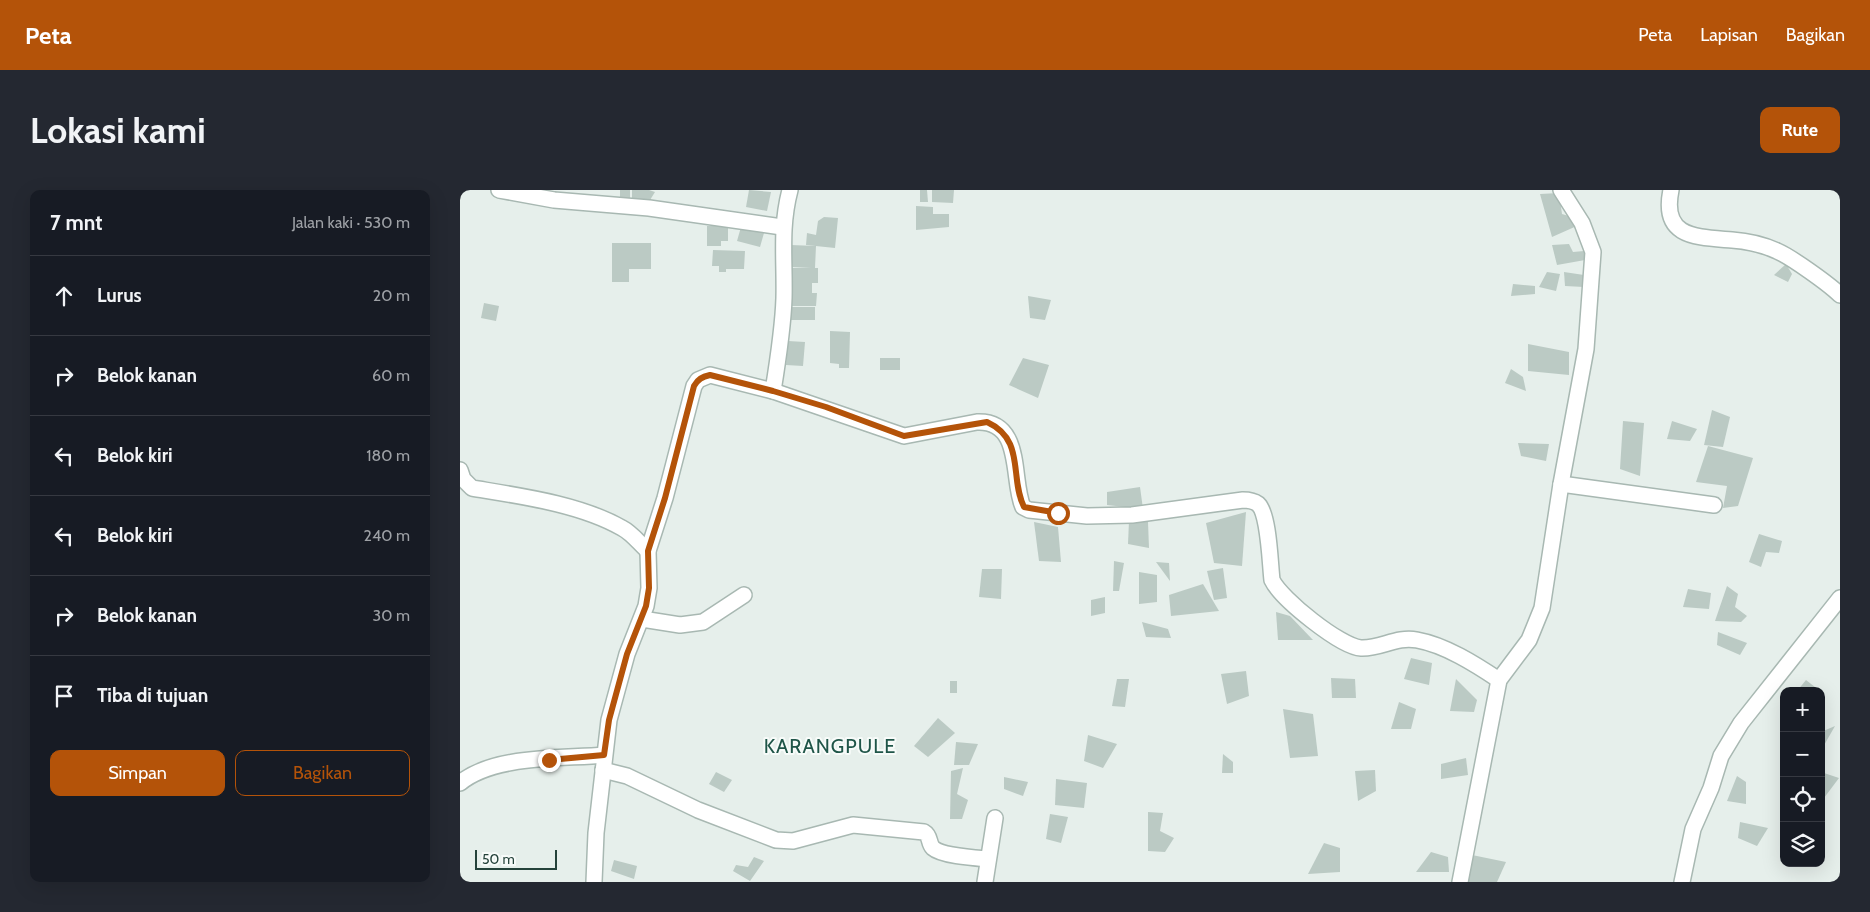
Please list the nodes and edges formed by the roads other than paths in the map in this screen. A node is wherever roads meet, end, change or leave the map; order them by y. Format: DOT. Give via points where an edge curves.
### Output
graph roads {
  1 [pos="499,190"];
  2 [pos="790,190"];
  3 [pos="1561,190"];
  4 [pos="1671,190"];
  5 [pos="782,228"];
  6 [pos="1840,295"];
  7 [pos="773,391"];
  8 [pos="460,470"];
  9 [pos="1561,484"];
  10 [pos="1714,505"];
  11 [pos="648,551"];
  12 [pos="744,595"];
  13 [pos="1840,598"];
  14 [pos="642,619"];
  15 [pos="1499,680"];
  16 [pos="603,763"];
  17 [pos="460,783"];
  18 [pos="995,818"];
  19 [pos="988,859"];
  20 [pos="594,882"];
  21 [pos="985,882"];
  22 [pos="1460,882"];
  23 [pos="1682,882"];
  1 -- 5 [label="street" via="554,200 648,208"];
  2 -- 5 [label="street"];
  3 -- 9 [label="street" via="1582,223 1593,252 1586,349"];
  4 -- 6 [label="street" via="1670,213 1678,229 1700,238 1734,240 1777,251"];
  5 -- 7 [label="street" via="782,336"];
  7 -- 11 [label="street" via="710,375 698,380"];
  7 -- 15 [label="street" via="904,436 987,422 1005,434 1015,457 1020,500 1029,510 1087,516 1132,515 1243,500 1257,503 1265,521 1272,580 1295,608 1351,647 1367,648 1402,639 1417,640 1478,666"];
  8 -- 11 [label="street" via="472,488 589,513 624,529"];
  9 -- 10 [label="street"];
  9 -- 15 [label="street" via="1539,617 1530,640"];
  11 -- 14 [label="street" via="649,588"];
  12 -- 14 [label="street" via="703,622 680,625"];
  13 -- 23 [label="street" via="1742,723 1721,756 1693,829"];
  14 -- 16 [label="street" via="627,654 609,720"];
  15 -- 22 [label="street"];
  16 -- 17 [label="street" via="509,764 486,768"];
  16 -- 19 [label="street" via="698,810 776,840 793,840 845,826 865,826 924,832 939,851"];
  16 -- 20 [label="street"];
  18 -- 19 [label="street"];
  19 -- 21 [label="street"];
}
